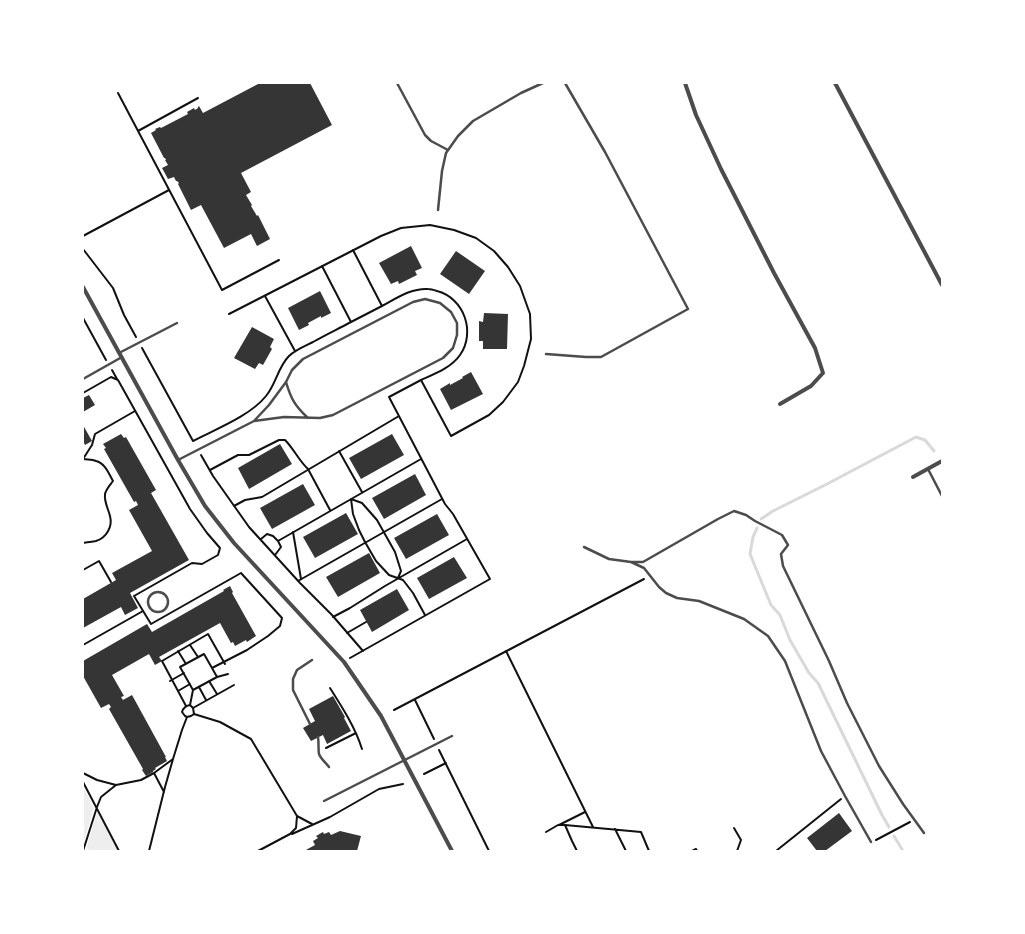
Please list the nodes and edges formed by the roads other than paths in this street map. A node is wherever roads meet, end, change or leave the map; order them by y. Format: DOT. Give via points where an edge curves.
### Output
graph roads {
  1 [pos="397,83"];
  2 [pos="543,83"];
  3 [pos="565,83"];
  4 [pos="685,83"];
  5 [pos="835,83"];
  6 [pos="448,150"];
  7 [pos="438,210"];
  8 [pos="942,285"];
  9 [pos="83,287"];
  10 [pos="177,323"];
  11 [pos="546,354"];
  12 [pos="120,355"];
  13 [pos="83,379"];
  14 [pos="286,382"];
  15 [pos="780,404"];
  16 [pos="308,418"];
  17 [pos="254,421"];
  18 [pos="178,460"];
  19 [pos="942,461"];
  20 [pos="928,469"];
  21 [pos="913,476"];
  22 [pos="942,496"];
  23 [pos="584,547"];
  24 [pos="631,562"];
  25 [pos="163,612"];
  26 [pos="312,660"];
  27 [pos="310,724"];
  28 [pos="452,736"];
  29 [pos="318,737"];
  30 [pos="404,760"];
  31 [pos="329,767"];
  32 [pos="324,802"];
  33 [pos="924,833"];
  34 [pos="871,842"];
  35 [pos="452,851"];
  1 -- 6 [label="lane" via="425,135"];
  2 -- 6 [label="lane" via="473,121"];
  3 -- 11 [label="lane" via="605,152 688,309 601,357"];
  4 -- 15 [label="street" via="720,169 816,348 823,373 811,386"];
  5 -- 8 [label="street"];
  6 -- 7 [label="lane" via="442,171"];
  9 -- 12 [label="street"];
  10 -- 12 [label="lane" via="139,342"];
  12 -- 13 [label="lane"];
  12 -- 18 [label="street"];
  14 -- 16 [label="lane" via="298,409"];
  14 -- 16 [label="lane" via="292,370 303,359 412,302 425,299 440,303 451,312 457,323 457,335 453,348 442,358 333,416"];
  14 -- 17 [label="lane"];
  16 -- 17 [label="lane" via="284,417"];
  17 -- 18 [label="lane"];
  18 -- 30 [label="street" via="218,524 344,662 381,716"];
  19 -- 20 [label="street"];
  20 -- 21 [label="street"];
  20 -- 22 [label="lane"];
  23 -- 24 [label="lane" via="609,559"];
  24 -- 33 [label="lane" via="643,562 734,511 782,535 788,545 781,554 783,566 847,703 876,759"];
  24 -- 34 [label="lane" via="644,568 666,593 677,598 699,601 744,619 768,636 785,661 821,751"];
  25 -- 25 [label="lane" via="169,601 162,592 155,592 150,596 150,609 156,613"];
  26 -- 27 [label="lane" via="297,670 292,690"];
  28 -- 30 [label="lane"];
  29 -- 31 [label="lane" via="319,753"];
  30 -- 32 [label="lane"];
  30 -- 35 [label="street"];
}
